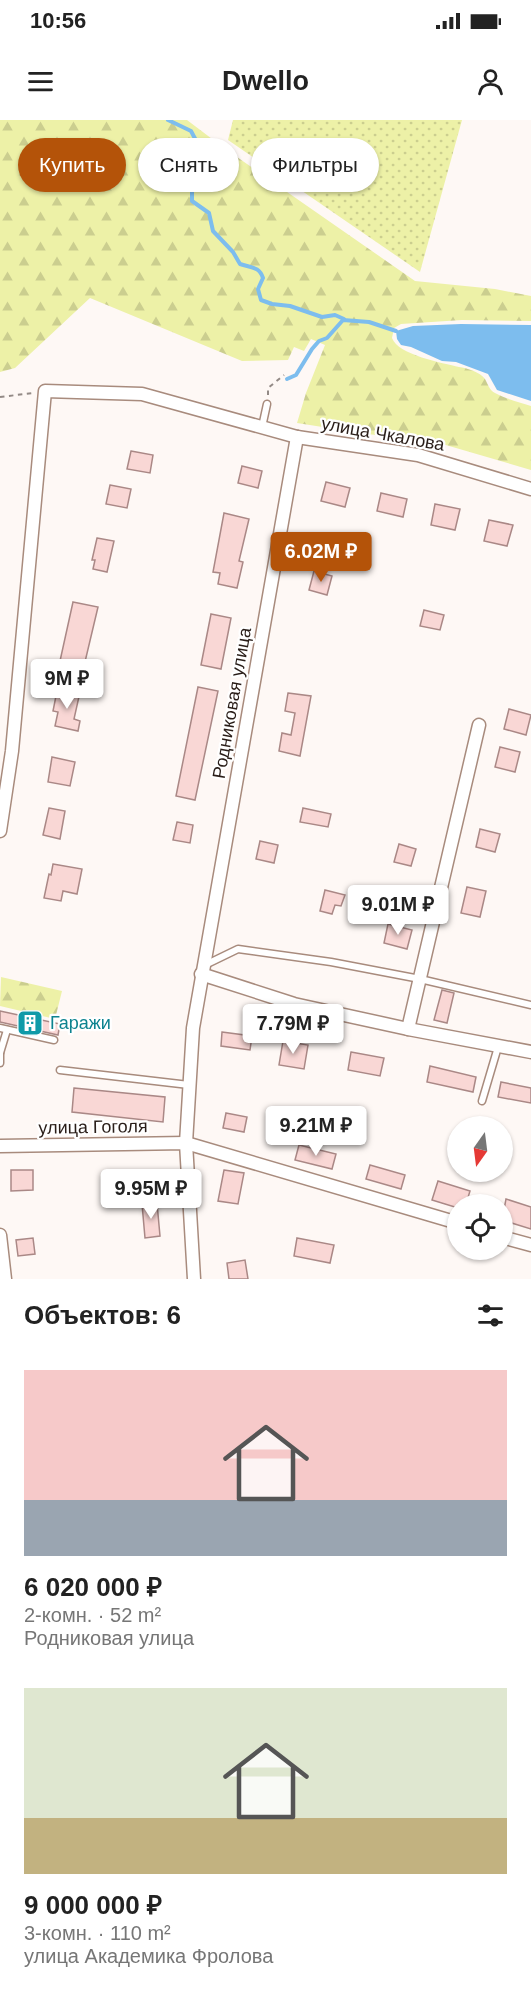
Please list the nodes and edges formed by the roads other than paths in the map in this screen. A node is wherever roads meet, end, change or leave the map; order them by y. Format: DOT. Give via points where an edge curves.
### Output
graph roads {
  1 [pos="267,404"];
  2 [pos="261,428"];
  3 [pos="297,437"];
  4 [pos="531,489"];
  5 [pos="479,725"];
  6 [pos="0,831"];
  7 [pos="203,969"];
  8 [pos="420,980"];
  9 [pos="531,1005"];
  10 [pos="4,1029"];
  11 [pos="408,1029"];
  12 [pos="54,1040"];
  13 [pos="498,1047"];
  14 [pos="531,1052"];
  15 [pos="0,1053"];
  16 [pos="0,1063"];
  17 [pos="60,1070"];
  18 [pos="189,1085"];
  19 [pos="482,1101"];
  20 [pos="186,1143"];
  21 [pos="0,1146"];
  22 [pos="447,1220"];
  23 [pos="0,1234"];
  24 [pos="513,1240"];
  25 [pos="531,1245"];
  26 [pos="5,1279"];
  27 [pos="194,1279"];
  1 -- 2 [label="lane"];
  2 -- 3 [label="street, улица Чкалова"];
  2 -- 6 [label="street, улица Чкалова" via="141,394 45,391 12,751"];
  3 -- 4 [label="street, улица Чкалова" via="418,455"];
  3 -- 7 [label="street, Родниковая улица"];
  5 -- 8 [label="street"];
  7 -- 8 [label="lane" via="238,949"];
  7 -- 11 [label="street" via="294,1004"];
  7 -- 18 [label="street, Родниковая улица"];
  8 -- 9 [label="lane"];
  8 -- 11 [label="street"];
  10 -- 12 [label="lane"];
  10 -- 15 [label="lane"];
  11 -- 13 [label="street"];
  13 -- 14 [label="street"];
  13 -- 19 [label="lane"];
  15 -- 16 [label="lane"];
  17 -- 18 [label="lane"];
  18 -- 20 [label="street, Родниковая улица"];
  20 -- 21 [label="street, улица Гоголя"];
  20 -- 22 [label="street, улица Гоголя"];
  20 -- 27 [label="street"];
  23 -- 26 [label="street"];
  24 -- 25 [label="street"];
}
